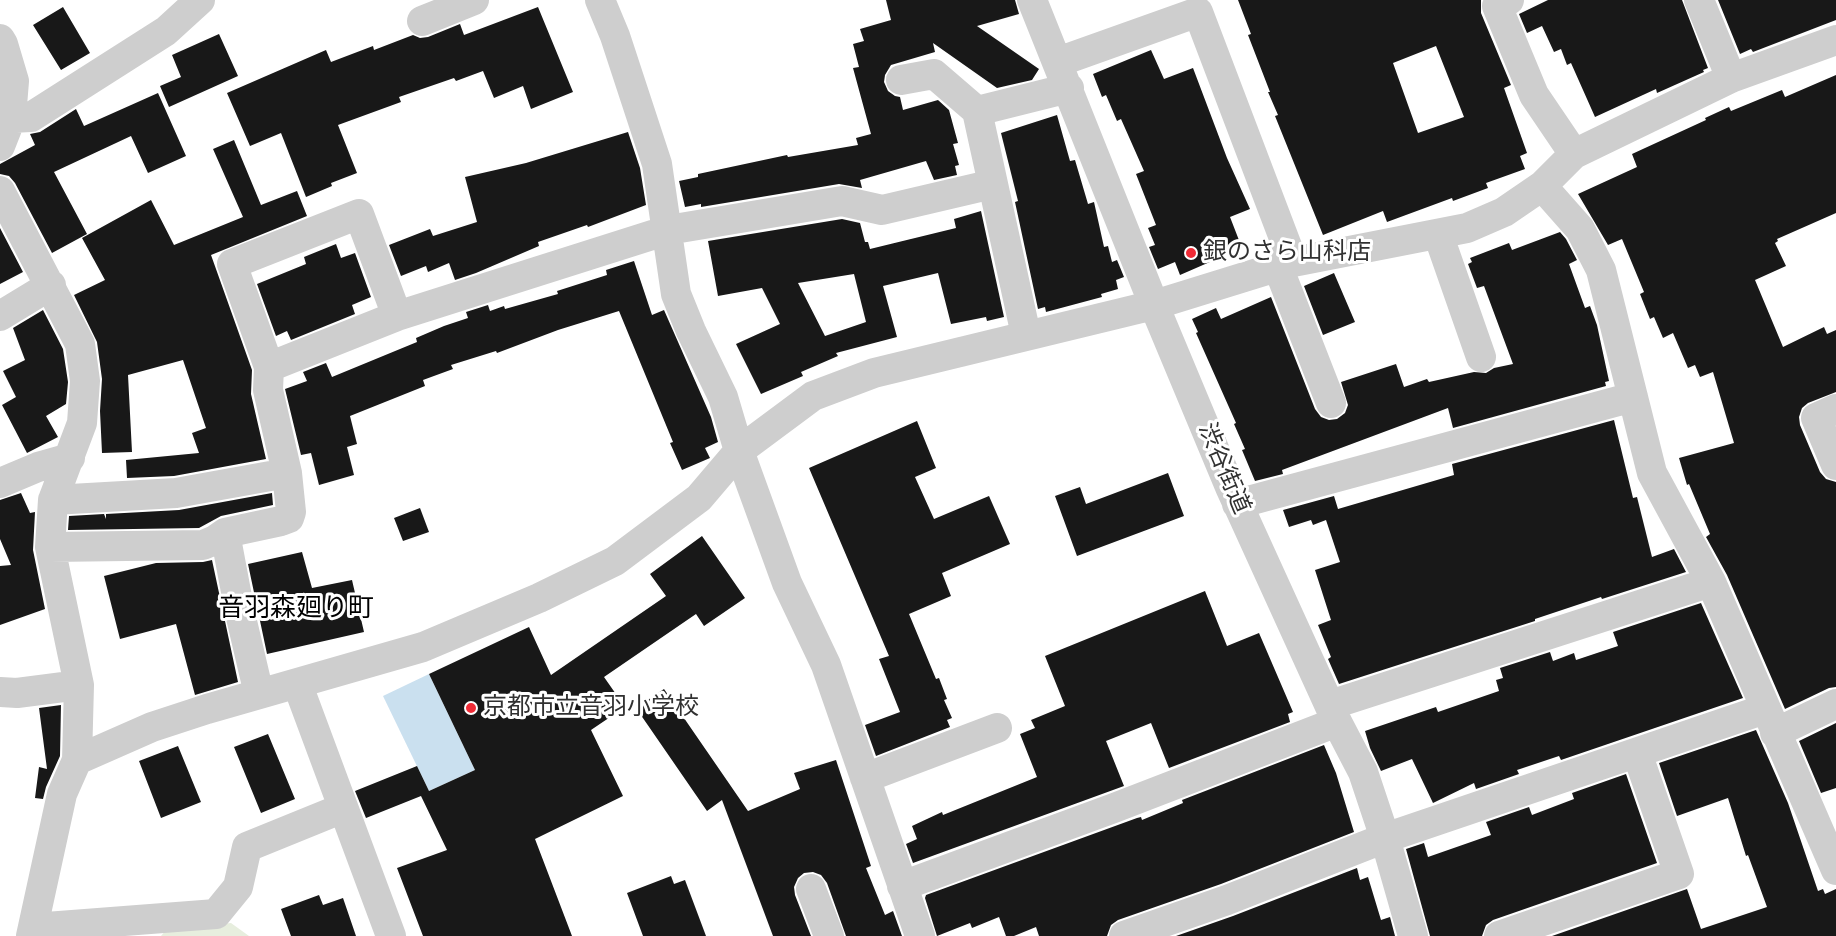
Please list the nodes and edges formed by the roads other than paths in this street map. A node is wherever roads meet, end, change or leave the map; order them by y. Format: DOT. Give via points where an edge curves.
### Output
graph roads {
  1 [pos="200,0"];
  2 [pos="474,0"];
  3 [pos="600,0"];
  4 [pos="1032,0"];
  5 [pos="1699,0"];
  6 [pos="1500,2"];
  7 [pos="422,21"];
  8 [pos="0,39"];
  9 [pos="1836,40"];
  10 [pos="1063,75"];
  11 [pos="1731,78"];
  12 [pos="901,80"];
  13 [pos="977,111"];
  14 [pos="11,118"];
  15 [pos="0,146"];
  16 [pos="1574,154"];
  17 [pos="993,184"];
  18 [pos="1542,186"];
  19 [pos="0,191"];
  20 [pos="668,230"];
  21 [pos="1438,234"];
  22 [pos="1286,265"];
  23 [pos="51,285"];
  24 [pos="1154,305"];
  25 [pos="0,316"];
  26 [pos="398,316"];
  27 [pos="1026,335"];
  28 [pos="1481,357"];
  29 [pos="269,368"];
  30 [pos="1633,397"];
  31 [pos="1331,403"];
  32 [pos="1836,408"];
  33 [pos="739,451"];
  34 [pos="70,458"];
  35 [pos="1836,465"];
  36 [pos="287,473"];
  37 [pos="0,483"];
  38 [pos="53,500"];
  39 [pos="1237,504"];
  40 [pos="225,533"];
  41 [pos="50,547"];
  42 [pos="1711,582"];
  43 [pos="297,683"];
  44 [pos="79,685"];
  45 [pos="0,692"];
  46 [pos="259,694"];
  47 [pos="1836,704"];
  48 [pos="1334,713"];
  49 [pos="1770,721"];
  50 [pos="997,728"];
  51 [pos="1637,753"];
  52 [pos="78,760"];
  53 [pos="865,778"];
  54 [pos="344,808"];
  55 [pos="1385,838"];
  56 [pos="1834,859"];
  57 [pos="902,886"];
  58 [pos="811,889"];
  59 [pos="32,932"];
  60 [pos="391,936"];
  61 [pos="829,936"];
  62 [pos="920,936"];
  63 [pos="1124,936"];
  64 [pos="1413,936"];
  65 [pos="1499,936"];
  1 -- 14 [label="street" via="166,31 32,117"];
  2 -- 7 [label="street"];
  3 -- 20 [label="street" via="657,164"];
  4 -- 10 [label="street, 渋谷街道"];
  5 -- 11 [label="street"];
  6 -- 16 [label="street" via="1534,95"];
  8 -- 14 [label="street" via="14,81"];
  9 -- 11 [label="street"];
  10 -- 13 [label="street"];
  10 -- 22 [label="street" via="1198,12"];
  10 -- 24 [label="street, 渋谷街道"];
  11 -- 16 [label="street"];
  12 -- 13 [label="street" via="934,74"];
  13 -- 17 [label="street"];
  14 -- 15 [label="street"];
  16 -- 18 [label="street"];
  17 -- 20 [label="street" via="882,210 842,201"];
  17 -- 27 [label="street"];
  18 -- 21 [label="street" via="1504,212 1467,228"];
  18 -- 30 [label="street" via="1580,229 1601,270"];
  19 -- 23 [label="street"];
  20 -- 26 [label="street"];
  20 -- 33 [label="street" via="676,294 723,397"];
  21 -- 22 [label="street"];
  21 -- 28 [label="street"];
  22 -- 24 [label="street"];
  22 -- 31 [label="street"];
  23 -- 25 [label="street"];
  23 -- 34 [label="street" via="81,344 85,381 82,423"];
  24 -- 27 [label="street"];
  24 -- 39 [label="street, 渋谷街道"];
  26 -- 29 [label="street"];
  26 -- 29 [label="street" via="359,214 232,264"];
  27 -- 33 [label="street" via="874,373 813,396"];
  29 -- 36 [label="street" via="267,390"];
  30 -- 39 [label="street"];
  30 -- 42 [label="street" via="1652,473"];
  32 -- 35 [label="street" via="1816,418"];
  33 -- 43 [label="street" via="699,498 615,561 423,647"];
  33 -- 53 [label="street" via="787,583 826,664"];
  34 -- 37 [label="street"];
  34 -- 38 [label="street"];
  36 -- 38 [label="street" via="176,493"];
  36 -- 40 [label="street" via="289,518"];
  38 -- 41 [label="street"];
  39 -- 48 [label="street, 渋谷街道"];
  40 -- 41 [label="street" via="203,545"];
  40 -- 46 [label="street"];
  41 -- 44 [label="street"];
  42 -- 48 [label="street"];
  42 -- 49 [label="street"];
  43 -- 46 [label="street"];
  43 -- 54 [label="street"];
  44 -- 45 [label="street"];
  44 -- 52 [label="street"];
  46 -- 52 [label="street" via="152,727"];
  47 -- 49 [label="street"];
  48 -- 55 [label="street, 渋谷街道" via="1363,772"];
  48 -- 57 [label="street" via="1114,808"];
  49 -- 51 [label="street"];
  49 -- 56 [label="street"];
  50 -- 53 [label="street"];
  51 -- 55 [label="street"];
  51 -- 65 [label="street" via="1679,874"];
  52 -- 59 [label="street" via="62,794"];
  53 -- 57 [label="street"];
  54 -- 59 [label="street" via="247,847 238,887 216,914"];
  54 -- 60 [label="street"];
  55 -- 63 [label="street"];
  55 -- 64 [label="street, 渋谷街道"];
  57 -- 62 [label="street"];
  58 -- 61 [label="street"];
}
